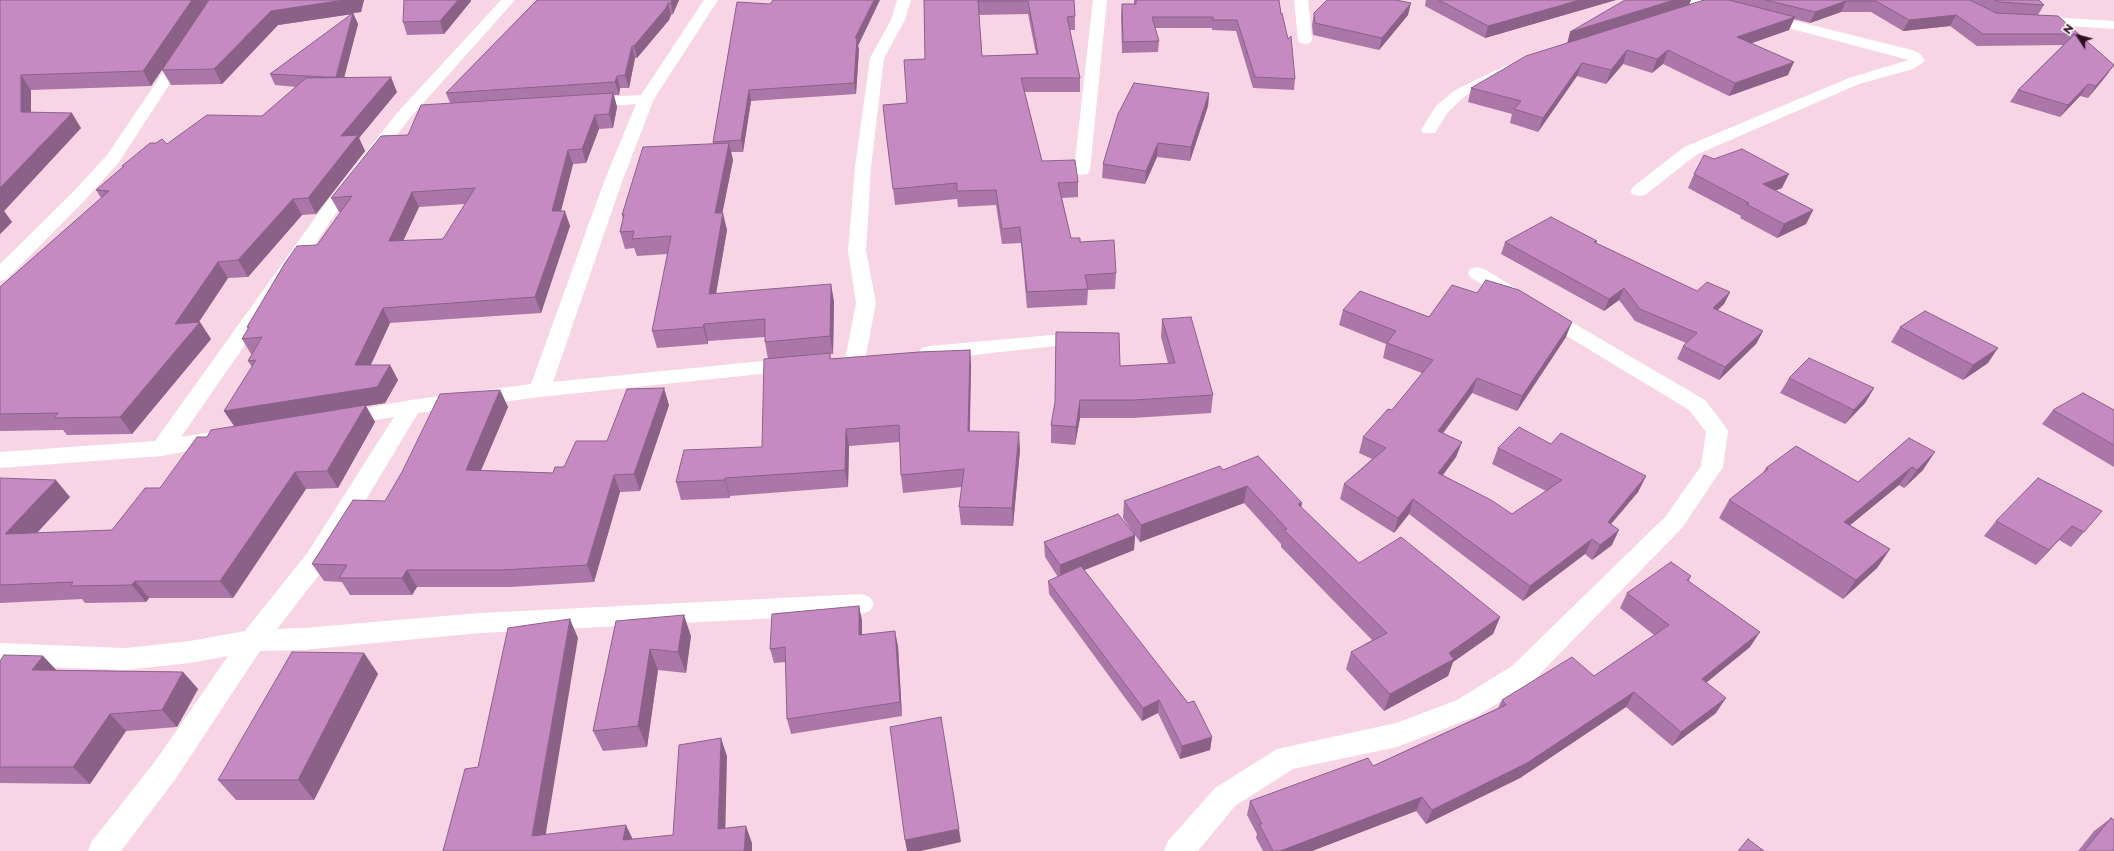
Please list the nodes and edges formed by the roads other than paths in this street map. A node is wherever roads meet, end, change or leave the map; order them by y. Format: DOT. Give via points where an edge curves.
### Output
graph roads {
  1 [pos="508,0"];
  2 [pos="711,0"];
  3 [pos="904,0"];
  4 [pos="1100,0"];
  5 [pos="1301,0"];
  6 [pos="1692,0"];
  7 [pos="1727,0"];
  8 [pos="1710,4"];
  9 [pos="1742,11"];
  10 [pos="1682,12"];
  11 [pos="2017,20"];
  12 [pos="2114,25"];
  13 [pos="192,40"];
  14 [pos="1305,40"];
  15 [pos="1524,63"];
  16 [pos="646,99"];
  17 [pos="568,104"];
  18 [pos="428,114"];
  19 [pos="404,115"];
  20 [pos="1429,130"];
  21 [pos="1082,170"];
  22 [pos="1639,191"];
  23 [pos="1477,273"];
  24 [pos="0,275"];
  25 [pos="1087,338"];
  26 [pos="909,355"];
  27 [pos="878,358"];
  28 [pos="816,364"];
  29 [pos="540,390"];
  30 [pos="411,407"];
  31 [pos="318,422"];
  32 [pos="240,435"];
  33 [pos="162,448"];
  34 [pos="0,460"];
  35 [pos="861,604"];
  36 [pos="252,640"];
  37 [pos="0,654"];
  38 [pos="103,851"];
  39 [pos="1179,851"];
  1 -- 19 [label="street"];
  2 -- 16 [label="street"];
  3 -- 27 [label="street" via="898,20 877,58 863,166 857,251 866,303 847,361"];
  4 -- 21 [label="street"];
  5 -- 14 [label="street"];
  6 -- 8 [label="street"];
  7 -- 9 [label="street"];
  8 -- 9 [label="street"];
  8 -- 10 [label="street"];
  9 -- 22 [label="street" via="1907,53 1916,57 1918,61 1854,81 1690,151"];
  11 -- 12 [label="street"];
  13 -- 24 [label="street" via="113,158"];
  15 -- 20 [label="street" via="1509,68 1460,94 1442,109"];
  16 -- 17 [label="street"];
  16 -- 29 [label="street" via="614,179"];
  18 -- 19 [label="street"];
  19 -- 33 [label="street" via="331,208"];
  23 -- 39 [label="street" via="1697,405 1717,430 1712,467 1674,522 1522,674 1467,708 1397,735 1287,758 1225,797"];
  25 -- 26 [label="street"];
  28 -- 29 [label="street"];
  29 -- 30 [label="street"];
  30 -- 31 [label="street"];
  30 -- 36 [label="street" via="317,559"];
  32 -- 33 [label="street"];
  33 -- 34 [label="street"];
  35 -- 36 [label="street" via="480,623 303,639"];
  36 -- 37 [label="street" via="190,652 126,659"];
  36 -- 38 [label="street" via="164,772"];
}
